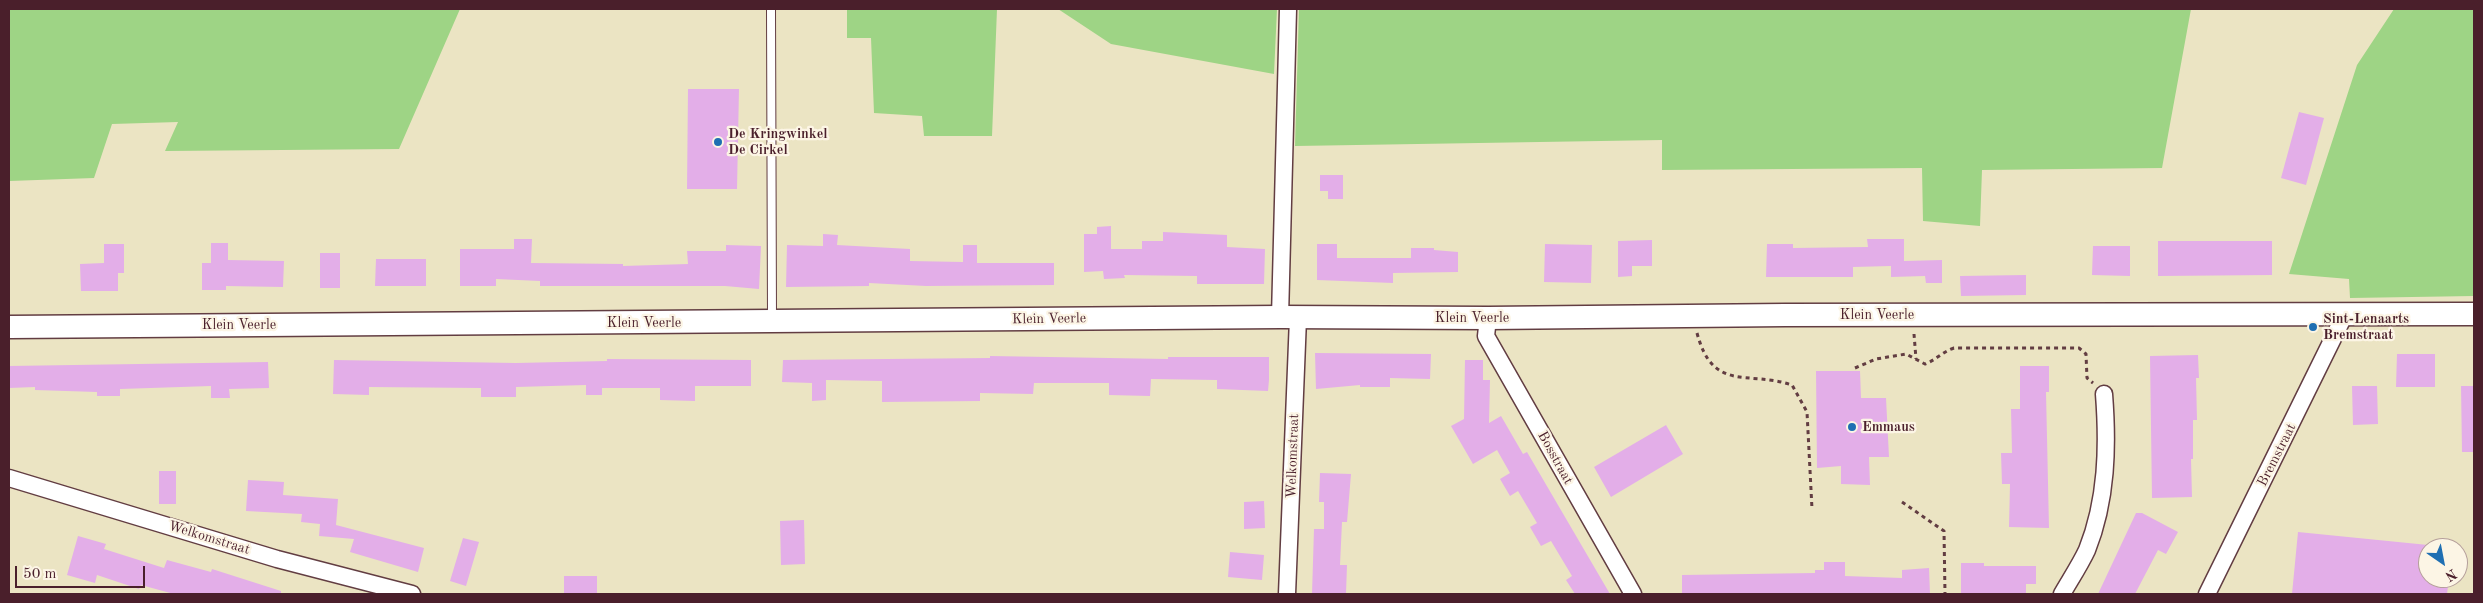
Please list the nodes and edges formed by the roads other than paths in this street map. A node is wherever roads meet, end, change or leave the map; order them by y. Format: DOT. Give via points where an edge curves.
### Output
graph roads {
  1 [pos="771,9"];
  2 [pos="1288,9"];
  3 [pos="2345,314"];
  4 [pos="2474,314"];
  5 [pos="1289,317"];
  6 [pos="1488,318"];
  7 [pos="772,322"];
  8 [pos="9,327"];
  9 [pos="2104,394"];
  10 [pos="9,478"];
  11 [pos="412,594"];
  12 [pos="1288,594"];
  13 [pos="1633,594"];
  14 [pos="2062,594"];
  15 [pos="2207,594"];
  1 -- 7 [label="lane"];
  2 -- 5 [label="street"];
  3 -- 4 [label="main road, Klein Veerle"];
  3 -- 6 [label="main road, Klein Veerle"];
  3 -- 15 [label="street, Bremstraat"];
  5 -- 6 [label="main road, Klein Veerle"];
  5 -- 7 [label="main road, Klein Veerle"];
  5 -- 12 [label="street, Welkomstraat"];
  6 -- 13 [label="street, Bosstraat" via="1486,336"];
  7 -- 8 [label="main road, Klein Veerle"];
  9 -- 14 [label="street" via="2108,442 2102,495 2087,550"];
  10 -- 11 [label="street, Welkomstraat" via="277,558"];
}
